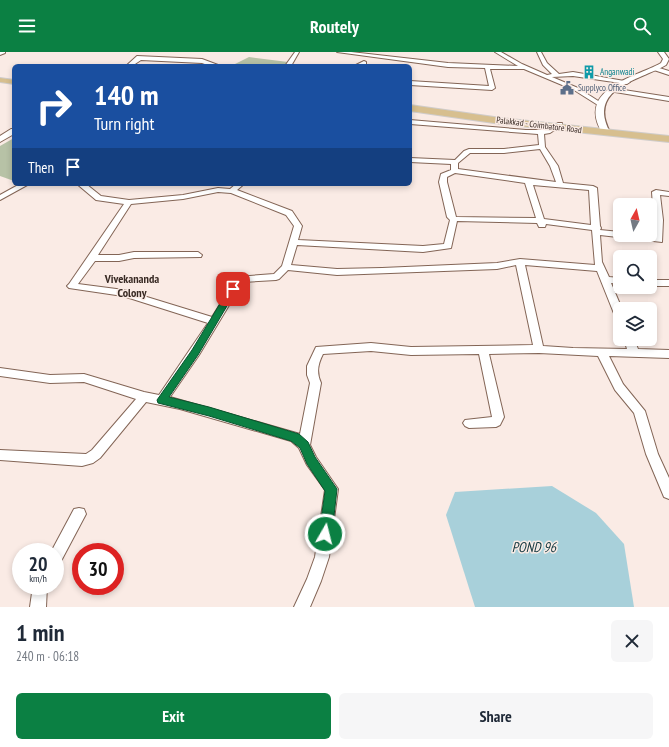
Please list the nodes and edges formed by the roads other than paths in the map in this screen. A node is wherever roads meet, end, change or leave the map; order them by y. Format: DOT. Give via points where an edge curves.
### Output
graph roads {
  1 [pos="296,52"];
  2 [pos="339,52"];
  3 [pos="497,52"];
  4 [pos="539,52"];
  5 [pos="665,54"];
  6 [pos="132,64"];
  7 [pos="212,64"];
  8 [pos="289,64"];
  9 [pos="487,67"];
  10 [pos="524,67"];
  11 [pos="656,69"];
  12 [pos="669,73"];
  13 [pos="542,74"];
  14 [pos="557,76"];
  15 [pos="0,80"];
  16 [pos="12,82"];
  17 [pos="627,82"];
  18 [pos="412,83"];
  19 [pos="576,89"];
  20 [pos="611,90"];
  21 [pos="669,99"];
  22 [pos="412,104"];
  23 [pos="601,105"];
  24 [pos="412,108"];
  25 [pos="412,122"];
  26 [pos="558,126"];
  27 [pos="605,130"];
  28 [pos="12,131"];
  29 [pos="541,132"];
  30 [pos="669,134"];
  31 [pos="12,135"];
  32 [pos="669,138"];
  33 [pos="0,140"];
  34 [pos="542,147"];
  35 [pos="412,160"];
  36 [pos="455,162"];
  37 [pos="454,171"];
  38 [pos="528,182"];
  39 [pos="560,185"];
  40 [pos="21,186"];
  41 [pos="84,186"];
  42 [pos="238,186"];
  43 [pos="232,191"];
  44 [pos="669,194"];
  45 [pos="0,198"];
  46 [pos="128,202"];
  47 [pos="454,219"];
  48 [pos="541,223"];
  49 [pos="597,230"];
  50 [pos="293,242"];
  51 [pos="198,255"];
  52 [pos="92,258"];
  53 [pos="520,262"];
  54 [pos="286,267"];
  55 [pos="602,269"];
  56 [pos="606,280"];
  57 [pos="613,281"];
  58 [pos="657,283"];
  59 [pos="669,283"];
  60 [pos="615,302"];
  61 [pos="213,321"];
  62 [pos="632,346"];
  63 [pos="539,349"];
  64 [pos="483,350"];
  65 [pos="602,353"];
  66 [pos="634,353"];
  67 [pos="669,354"];
  68 [pos="0,372"];
  69 [pos="144,397"];
  70 [pos="162,400"];
  71 [pos="469,423"];
  72 [pos="304,445"];
  73 [pos="0,455"];
  74 [pos="669,493"];
  75 [pos="79,514"];
  76 [pos="63,543"];
  77 [pos="39,595"];
  78 [pos="38,607"];
  79 [pos="302,607"];
  1 -- 8 [label="street"];
  2 -- 9 [label="street"];
  3 -- 10 [label="street"];
  4 -- 14 [label="street" via="545,64"];
  5 -- 11 [label="street" via="664,64"];
  6 -- 7 [label="street" via="139,58 202,61"];
  9 -- 10 [label="street"];
  9 -- 18 [label="street" via="492,88"];
  10 -- 13 [label="street"];
  11 -- 12 [label="street"];
  11 -- 17 [label="street"];
  13 -- 14 [label="street"];
  13 -- 19 [label="street"];
  14 -- 17 [label="street" via="573,74"];
  14 -- 19 [label="street"];
  15 -- 16 [label="main road"];
  17 -- 20 [label="street"];
  19 -- 23 [label="street"];
  20 -- 21 [label="street"];
  20 -- 23 [label="street"];
  22 -- 26 [label="main road, Palakkad - Coimbatore Road"];
  23 -- 27 [label="street" via="599,116"];
  24 -- 26 [label="main road, Palakkad - Coimbatore Road"];
  25 -- 29 [label="street" via="512,132"];
  26 -- 27 [label="main road, Palakkad - Coimbatore Road"];
  26 -- 29 [label="street" via="548,132"];
  27 -- 30 [label="main road, Palakkad - Coimbatore Road"];
  27 -- 32 [label="main road, Palakkad - Coimbatore Road"];
  28 -- 33 [label="street"];
  29 -- 34 [label="street"];
  31 -- 33 [label="street"];
  34 -- 36 [label="street" via="469,151"];
  34 -- 39 [label="street" via="554,166"];
  35 -- 36 [label="street"];
  36 -- 37 [label="street"];
  37 -- 38 [label="street"];
  37 -- 47 [label="street" via="444,176 443,182"];
  38 -- 39 [label="street"];
  38 -- 48 [label="street"];
  39 -- 49 [label="street" via="593,188"];
  40 -- 45 [label="street"];
  41 -- 46 [label="street" via="99,198"];
  42 -- 43 [label="street"];
  43 -- 46 [label="street" via="218,190 183,197"];
  43 -- 50 [label="street" via="289,213 298,226"];
  44 -- 49 [label="street" via="656,192 659,240"];
  46 -- 52 [label="street"];
  47 -- 48 [label="street"];
  47 -- 50 [label="street" via="448,246 423,249"];
  48 -- 49 [label="street"];
  49 -- 55 [label="street" via="598,262"];
  50 -- 54 [label="street"];
  51 -- 52 [label="street"];
  52 -- 61 [label="street" via="72,286 124,293"];
  53 -- 54 [label="street" via="497,266 382,272 337,272"];
  53 -- 55 [label="street"];
  53 -- 63 [label="street"];
  54 -- 61 [label="street" via="276,278 240,279"];
  55 -- 56 [label="street"];
  56 -- 57 [label="street"];
  56 -- 60 [label="street"];
  58 -- 59 [label="street"];
  61 -- 70 [label="street"];
  62 -- 66 [label="street"];
  63 -- 64 [label="street"];
  63 -- 65 [label="street"];
  64 -- 71 [label="street" via="498,417 496,422"];
  64 -- 72 [label="street" via="411,351 371,347 320,350 313,365 312,377 316,383"];
  65 -- 66 [label="street"];
  65 -- 74 [label="street" via="619,387 639,411 652,454"];
  66 -- 67 [label="street"];
  68 -- 69 [label="street" via="50,379 84,378"];
  69 -- 70 [label="street"];
  69 -- 73 [label="street" via="89,459"];
  70 -- 72 [label="street" via="295,437"];
  72 -- 79 [label="street" via="311,461 332,489 322,557"];
  75 -- 76 [label="street"];
  77 -- 78 [label="street"];
}
